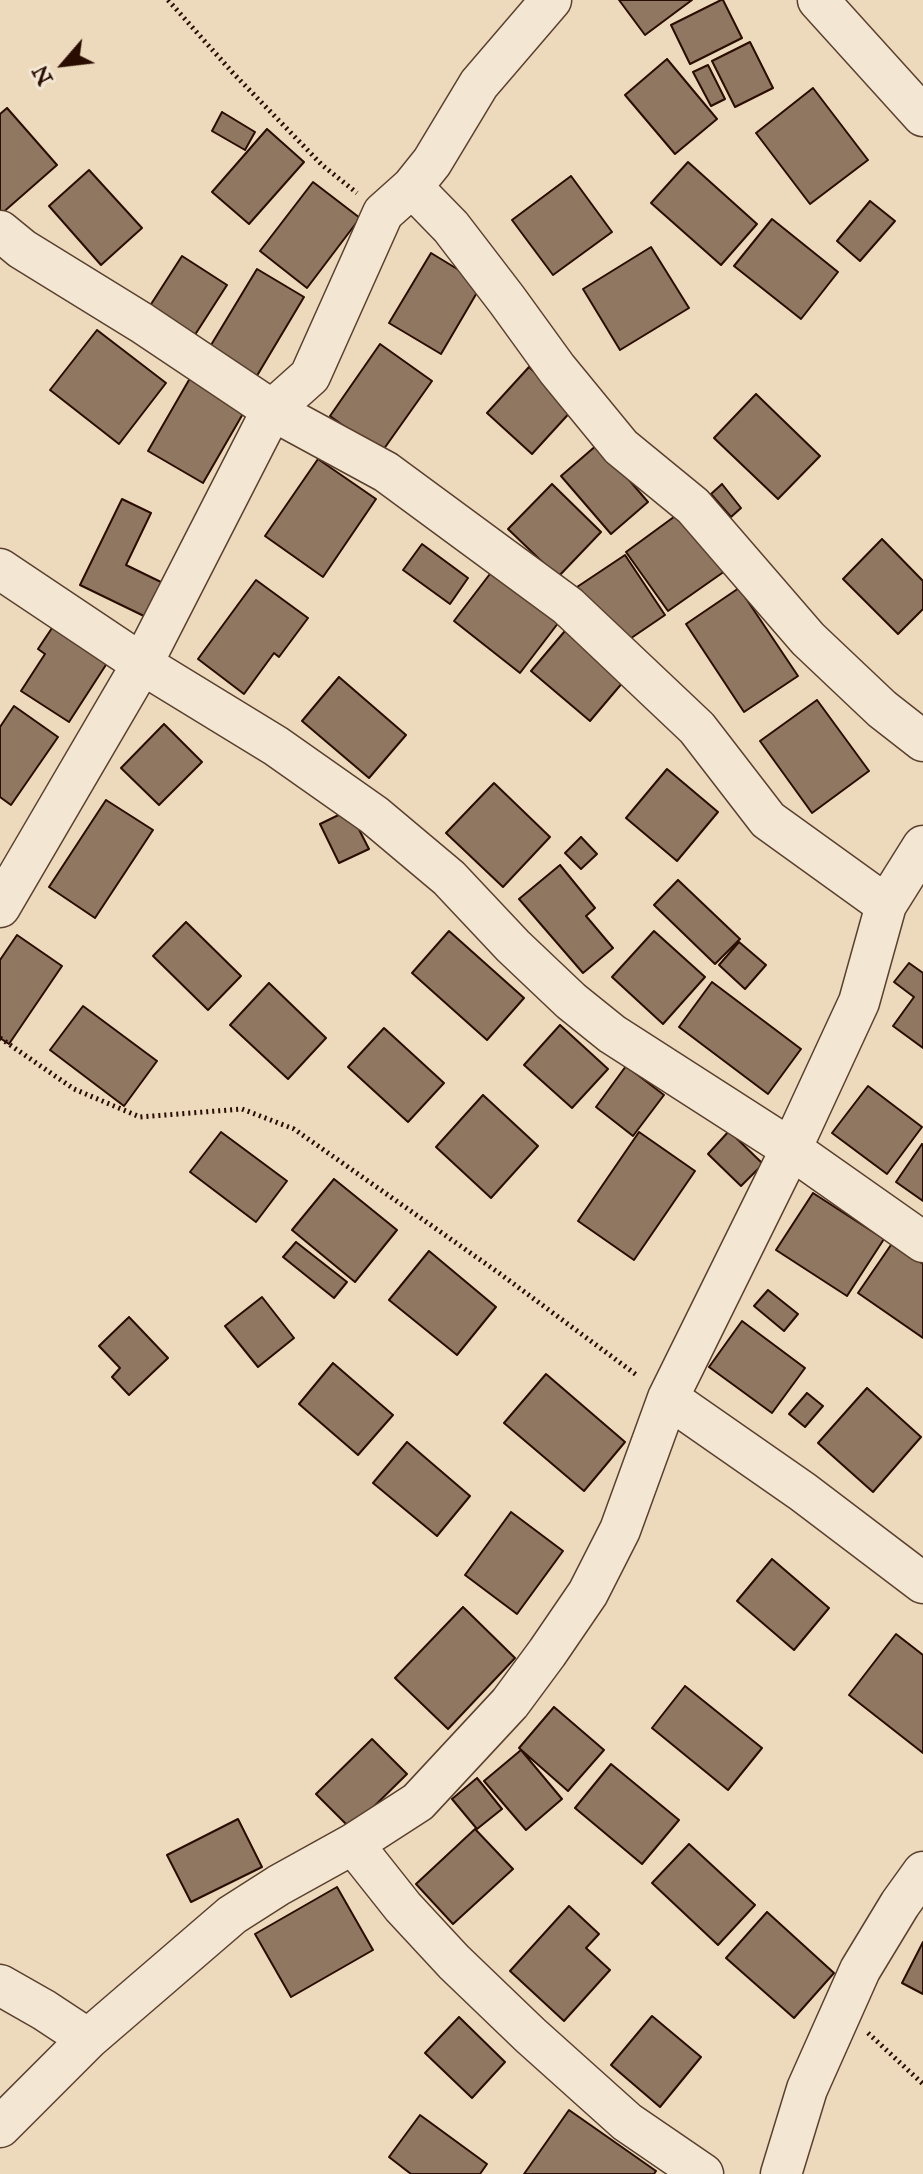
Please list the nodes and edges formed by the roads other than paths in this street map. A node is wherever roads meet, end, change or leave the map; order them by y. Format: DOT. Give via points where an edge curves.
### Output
graph roads {
  1 [pos="551,0"];
  2 [pos="818,0"];
  3 [pos="923,116"];
  4 [pos="398,200"];
  5 [pos="0,231"];
  6 [pos="272,410"];
  7 [pos="0,569"];
  8 [pos="142,664"];
  9 [pos="923,741"];
  10 [pos="923,846"];
  11 [pos="886,905"];
  12 [pos="0,907"];
  13 [pos="791,1149"];
  14 [pos="923,1242"];
  15 [pos="668,1398"];
  16 [pos="923,1583"];
  17 [pos="353,1844"];
  18 [pos="923,1872"];
  19 [pos="0,1985"];
  20 [pos="88,2039"];
  21 [pos="0,2127"];
  22 [pos="703,2174"];
  23 [pos="781,2174"];
  1 -- 4 [label="street" via="479,84 432,162"];
  2 -- 3 [label="street"];
  4 -- 6 [label="street" via="310,376"];
  4 -- 9 [label="street" via="451,227 621,447 693,506 808,639"];
  5 -- 6 [label="street"];
  6 -- 8 [label="street"];
  6 -- 11 [label="street" via="386,472 568,606 697,728 768,820"];
  7 -- 8 [label="street"];
  8 -- 12 [label="street"];
  8 -- 13 [label="street" via="276,746 374,815 449,878 513,946 612,1034"];
  10 -- 11 [label="street"];
  11 -- 13 [label="street" via="859,1002"];
  13 -- 14 [label="street"];
  13 -- 15 [label="street"];
  15 -- 16 [label="street"];
  15 -- 17 [label="street" via="620,1530 588,1593 547,1653 510,1703 418,1802"];
  17 -- 20 [label="street" via="232,1915"];
  17 -- 22 [label="street" via="403,1907 530,2035 627,2122"];
  18 -- 23 [label="street" via="860,1970 807,2089"];
  19 -- 20 [label="street"];
  20 -- 21 [label="street"];
}
